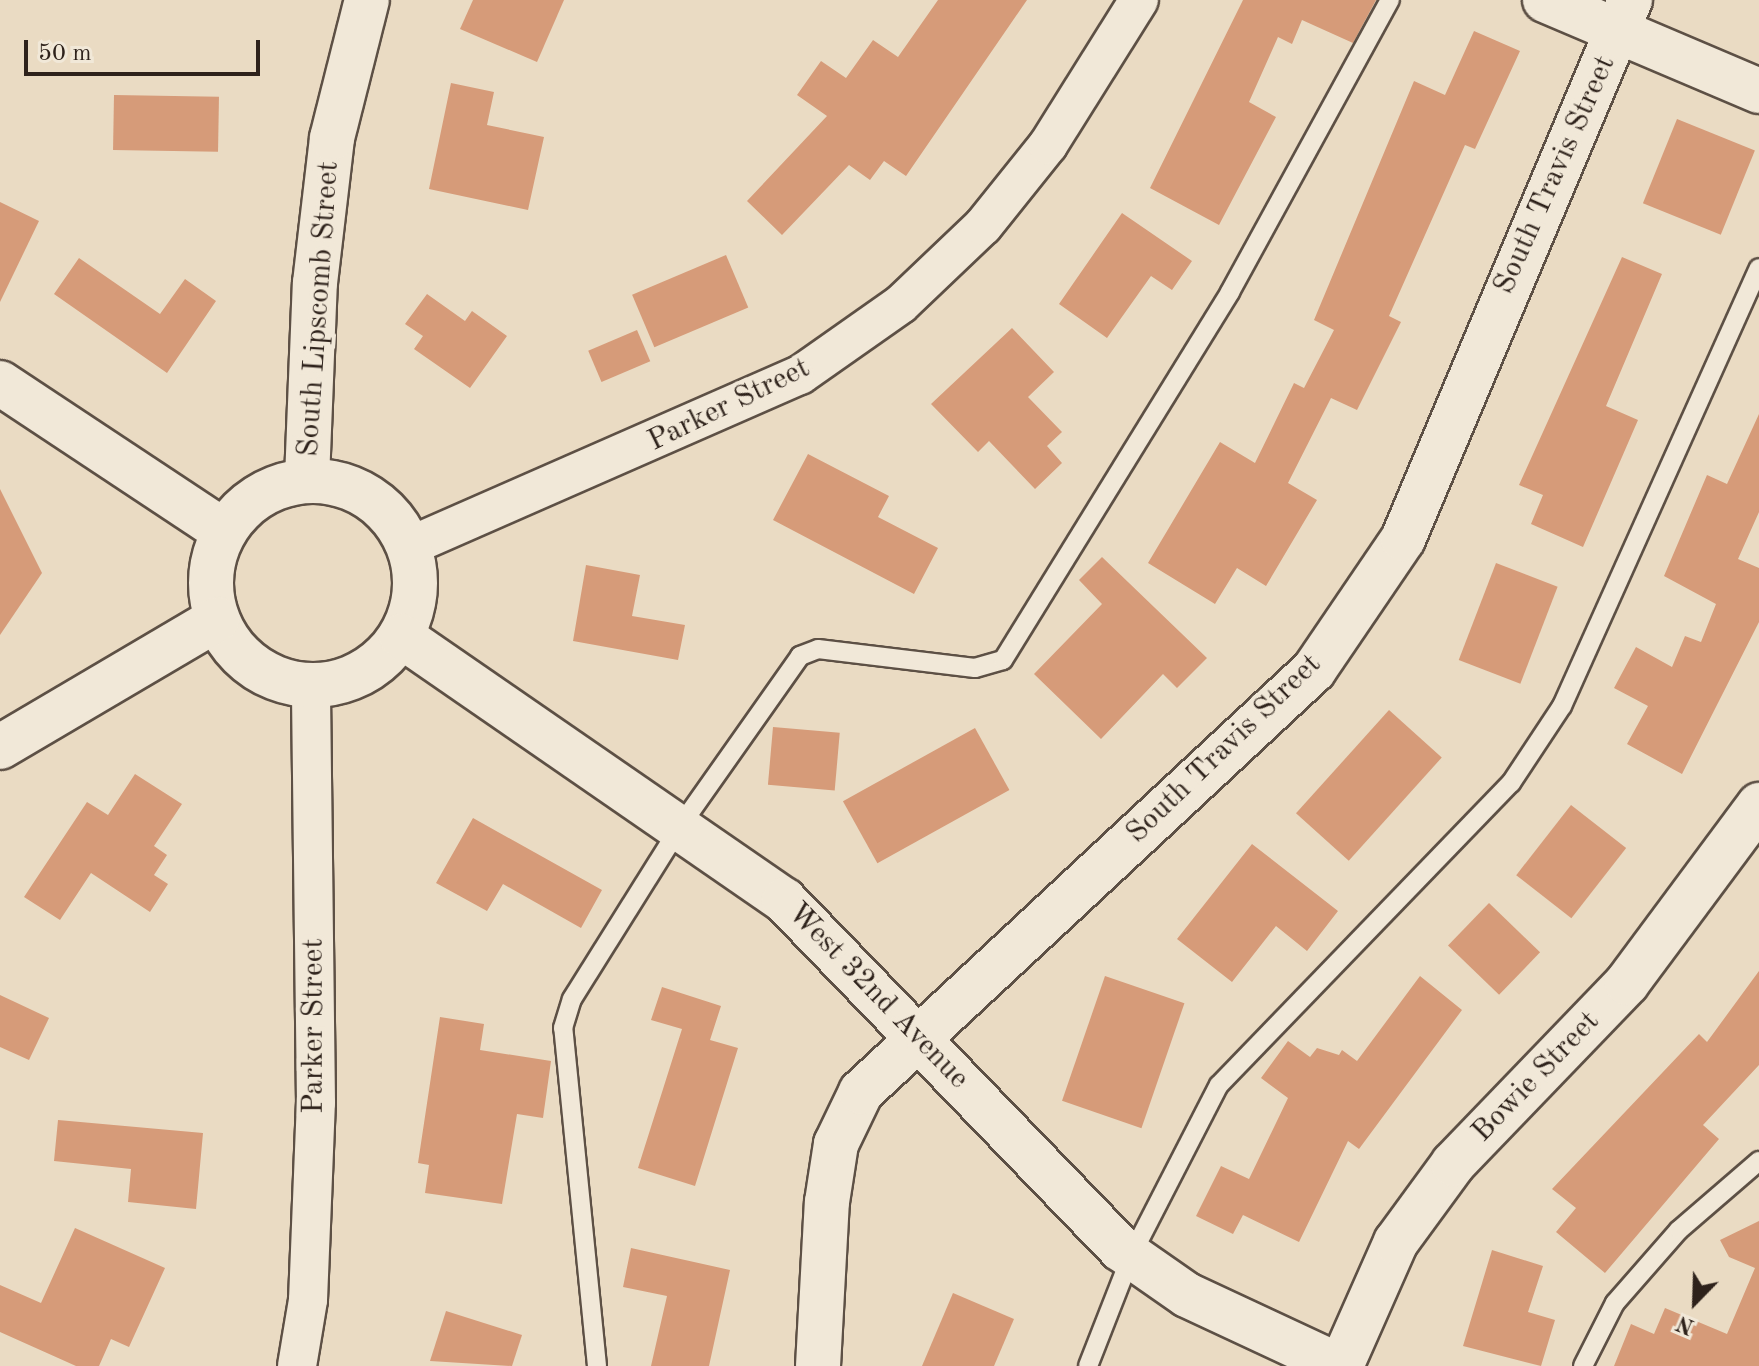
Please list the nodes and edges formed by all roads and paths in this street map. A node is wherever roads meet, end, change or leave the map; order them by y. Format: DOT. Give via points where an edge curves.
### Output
graph roads {
  1 [pos="367,0"];
  2 [pos="1139,0"];
  3 [pos="1390,0"];
  4 [pos="1545,0"];
  5 [pos="1624,16"];
  6 [pos="1759,91"];
  7 [pos="1759,268"];
  8 [pos="0,383"];
  9 [pos="307,479"];
  10 [pos="224,531"];
  11 [pos="410,546"];
  12 [pos="217,619"];
  13 [pos="401,636"];
  14 [pos="311,686"];
  15 [pos="0,747"];
  16 [pos="1759,805"];
  17 [pos="681,825"];
  18 [pos="917,1033"];
  19 [pos="1759,1161"];
  20 [pos="1131,1256"];
  21 [pos="297,1366"];
  22 [pos="597,1366"];
  23 [pos="818,1366"];
  24 [pos="1088,1366"];
  25 [pos="1340,1366"];
  26 [pos="1583,1366"];
  1 -- 9 [label="street, South Lipscomb Street" via="332,138 315,283"];
  2 -- 11 [label="street, Parker Street" via="1048,145 983,226 901,304 800,375"];
  3 -- 17 [label="lane" via="1230,292 1003,660 975,668 818,649 800,656"];
  4 -- 5 [label="street"];
  5 -- 6 [label="street"];
  5 -- 18 [label="street, South Travis Street" via="1403,539 1314,670"];
  7 -- 20 [label="lane" via="1562,706 1511,783 1245,1050 1219,1085"];
  8 -- 10 [label="street"];
  9 -- 10 [label="street" via="258,496"];
  9 -- 11 [label="street" via="368,496"];
  10 -- 12 [label="street" via="211,574"];
  11 -- 13 [label="street" via="416,592"];
  12 -- 14 [label="street" via="254,666"];
  12 -- 15 [label="street"];
  13 -- 14 [label="street" via="363,673"];
  13 -- 17 [label="street, West 32nd Avenue"];
  14 -- 21 [label="street, Parker Street" via="316,1103 308,1300"];
  16 -- 25 [label="street, Bowie Street" via="1627,983 1453,1164 1396,1242"];
  17 -- 18 [label="street, West 32nd Avenue" via="784,900"];
  17 -- 22 [label="lane" via="572,999 563,1028"];
  18 -- 20 [label="street, West 32nd Avenue"];
  18 -- 23 [label="street, South Travis Street" via="861,1092 836,1144"];
  19 -- 26 [label="lane" via="1679,1230 1615,1303"];
  20 -- 24 [label="lane"];
  20 -- 25 [label="street, West 32nd Avenue" via="1210,1307"];
}
